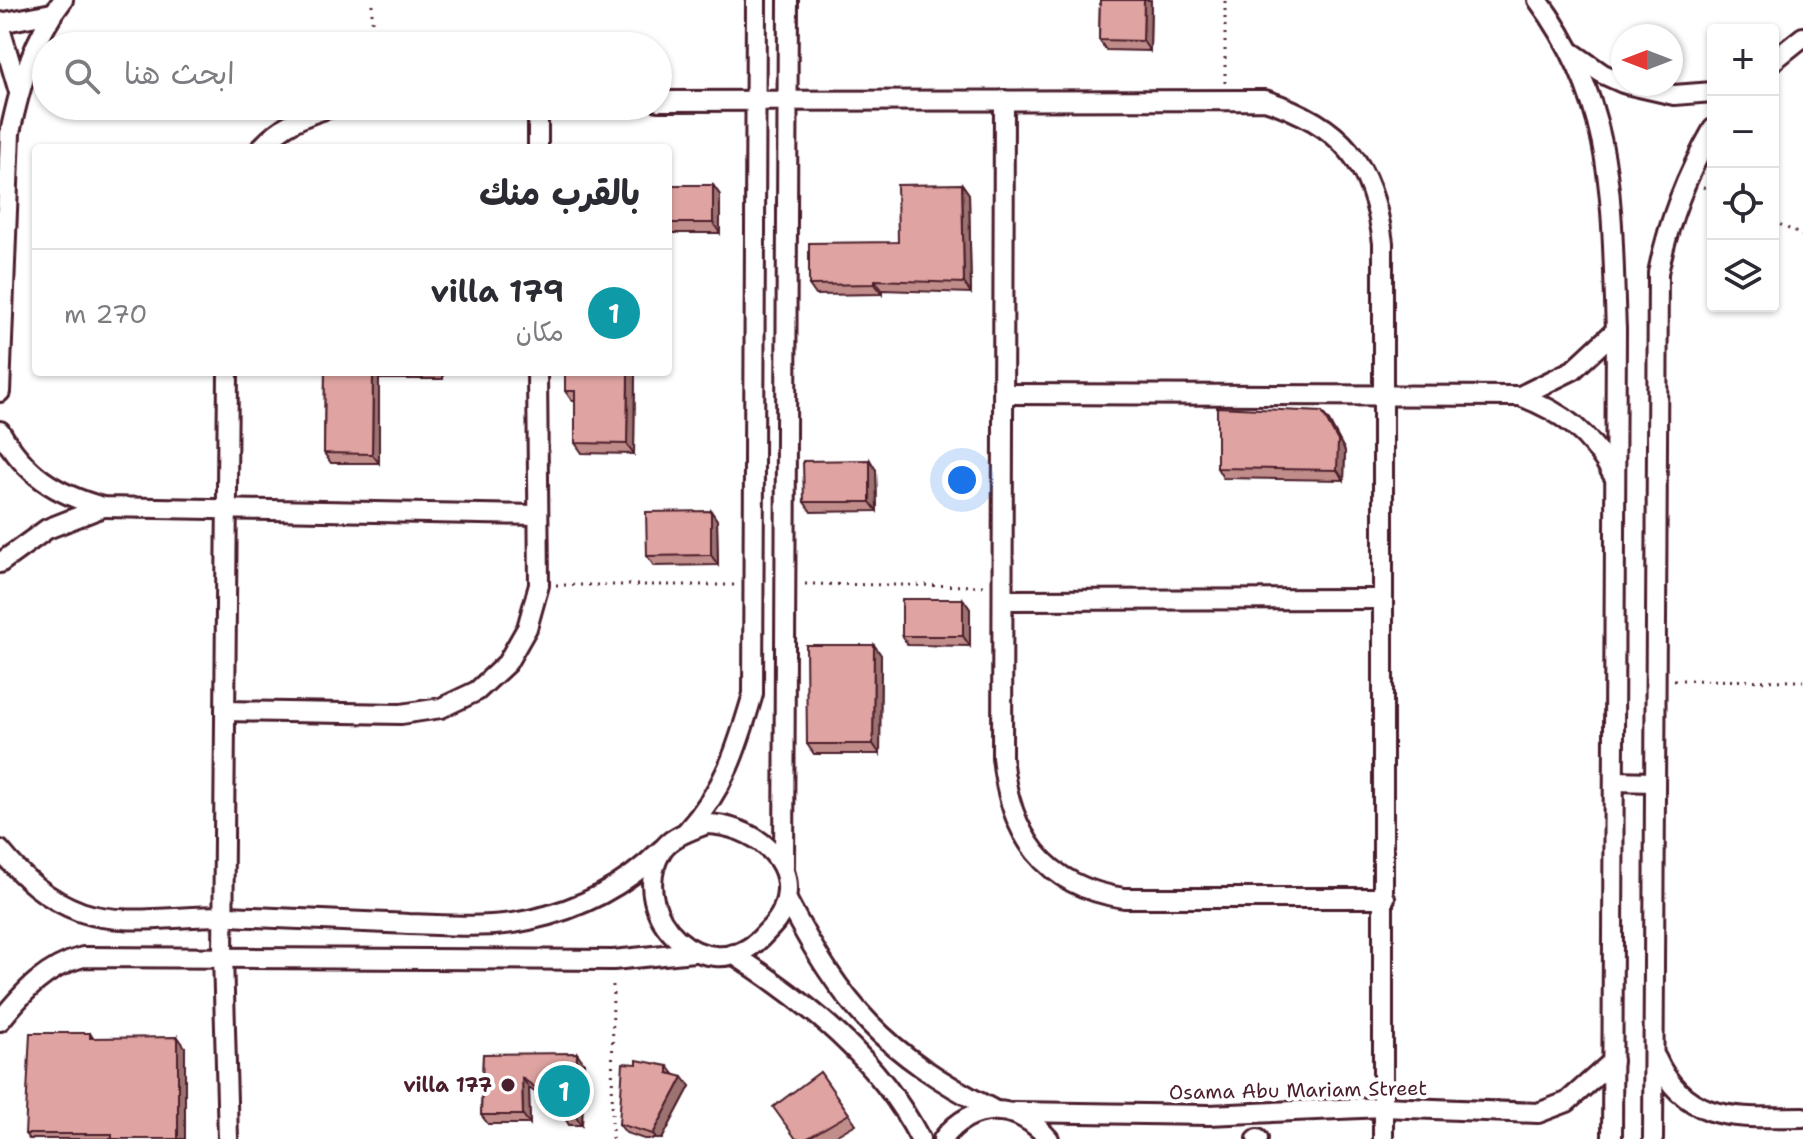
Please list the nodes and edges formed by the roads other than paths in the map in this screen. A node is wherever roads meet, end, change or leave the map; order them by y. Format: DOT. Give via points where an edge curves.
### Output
graph roads {
  1 [pos="756,0"];
  2 [pos="788,0"];
  3 [pos="1538,0"];
  4 [pos="58,7"];
  5 [pos="0,26"];
  6 [pos="47,32"];
  7 [pos="1803,37"];
  8 [pos="1573,53"];
  9 [pos="1779,56"];
  10 [pos="32,64"];
  11 [pos="1611,77"];
  12 [pos="19,92"];
  13 [pos="1707,92"];
  14 [pos="1683,94"];
  15 [pos="753,99"];
  16 [pos="1004,100"];
  17 [pos="672,101"];
  18 [pos="787,102"];
  19 [pos="296,120"];
  20 [pos="538,120"];
  21 [pos="1707,140"];
  22 [pos="264,144"];
  23 [pos="538,144"];
  24 [pos="1616,330"];
  25 [pos="228,376"];
  26 [pos="537,376"];
  27 [pos="0,392"];
  28 [pos="1006,394"];
  29 [pos="1384,395"];
  30 [pos="1520,396"];
  31 [pos="0,431"];
  32 [pos="1616,479"];
  33 [pos="103,507"];
  34 [pos="226,509"];
  35 [pos="537,515"];
  36 [pos="0,563"];
  37 [pos="1005,593"];
  38 [pos="1382,599"];
  39 [pos="225,711"];
  40 [pos="1614,781"];
  41 [pos="1654,782"];
  42 [pos="686,832"];
  43 [pos="0,850"];
  44 [pos="661,850"];
  45 [pos="784,868"];
  46 [pos="1385,898"];
  47 [pos="787,900"];
  48 [pos="224,916"];
  49 [pos="694,952"];
  50 [pos="733,954"];
  51 [pos="223,955"];
  52 [pos="0,1021"];
  53 [pos="1654,1053"];
  54 [pos="1613,1061"];
  55 [pos="1383,1107"];
  56 [pos="992,1109"];
  57 [pos="1015,1112"];
  58 [pos="1803,1117"];
  59 [pos="228,1139"];
  60 [pos="920,1139"];
  61 [pos="943,1139"];
  62 [pos="1049,1139"];
  63 [pos="1383,1139"];
  64 [pos="1612,1139"];
  65 [pos="1653,1139"];
  1 -- 15 [label="street"];
  2 -- 18 [label="street"];
  3 -- 8 [label="street"];
  4 -- 5 [label="street"];
  4 -- 6 [label="street"];
  5 -- 12 [label="street"];
  7 -- 9 [label="street"];
  8 -- 11 [label="street"];
  8 -- 24 [label="street" via="1594,102 1606,152"];
  10 -- 12 [label="street"];
  12 -- 27 [label="street" via="7,174"];
  13 -- 14 [label="street"];
  15 -- 17 [label="street"];
  15 -- 18 [label="street"];
  15 -- 42 [label="street" via="753,694 713,801"];
  16 -- 18 [label="street"];
  16 -- 28 [label="street"];
  16 -- 29 [label="street" via="1265,100 1303,112 1336,135 1362,166 1378,203"];
  18 -- 45 [label="street"];
  19 -- 22 [label="street"];
  20 -- 23 [label="street"];
  21 -- 41 [label="street" via="1668,224 1658,273"];
  24 -- 30 [label="street" via="1573,370"];
  24 -- 32 [label="street"];
  25 -- 34 [label="street"];
  26 -- 35 [label="street"];
  28 -- 29 [label="street"];
  28 -- 37 [label="street"];
  29 -- 30 [label="street"];
  29 -- 38 [label="street"];
  30 -- 32 [label="street" via="1551,407 1578,426"];
  31 -- 33 [label="street" via="16,458 41,482"];
  32 -- 40 [label="street"];
  33 -- 34 [label="street"];
  33 -- 36 [label="street" via="47,529"];
  34 -- 35 [label="street"];
  34 -- 39 [label="street"];
  35 -- 39 [label="street" via="539,585 527,628 507,663 477,691 441,708 401,714"];
  37 -- 38 [label="street"];
  37 -- 46 [label="street" via="1006,795 1021,833 1039,858 1066,880 1124,898"];
  38 -- 46 [label="street"];
  39 -- 48 [label="street"];
  40 -- 41 [label="street"];
  40 -- 54 [label="street"];
  41 -- 53 [label="street"];
  42 -- 44 [label="street"];
  42 -- 45 [label="street" via="707,824 730,825 751,833"];
  43 -- 48 [label="street" via="24,879 82,912 110,917"];
  44 -- 48 [label="street" via="606,894 529,921 471,926"];
  44 -- 49 [label="street" via="653,900 667,931"];
  45 -- 47 [label="street"];
  46 -- 55 [label="street"];
  47 -- 50 [label="street" via="780,919 762,937"];
  47 -- 56 [label="street" via="819,961 855,1010 939,1081"];
  48 -- 51 [label="street"];
  49 -- 50 [label="street"];
  49 -- 51 [label="street" via="613,960"];
  50 -- 60 [label="street" via="834,1028 893,1093"];
  51 -- 52 [label="street" via="116,954 64,962 24,991"];
  51 -- 59 [label="street"];
  53 -- 58 [label="street" via="1672,1085 1700,1108 1724,1116"];
  53 -- 65 [label="street"];
  54 -- 55 [label="street, Osama Abu Mariam Street" via="1567,1102 1538,1113"];
  54 -- 64 [label="street"];
  55 -- 57 [label="street, Osama Abu Mariam Street" via="1209,1115"];
  55 -- 63 [label="street"];
  56 -- 57 [label="street, Osama Abu Mariam Street"];
  56 -- 61 [label="street" via="971,1114"];
  57 -- 62 [label="street"];
}
